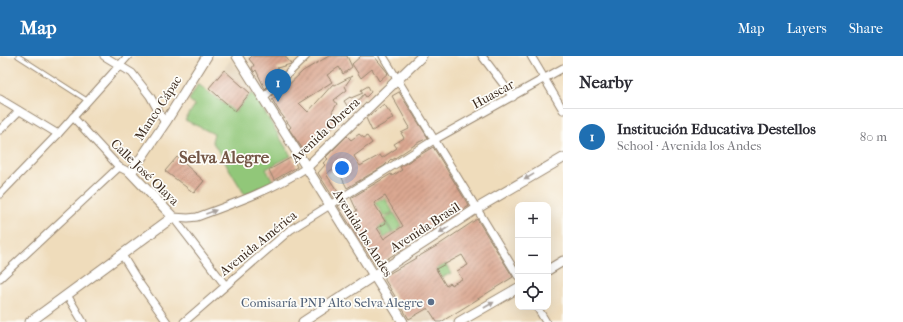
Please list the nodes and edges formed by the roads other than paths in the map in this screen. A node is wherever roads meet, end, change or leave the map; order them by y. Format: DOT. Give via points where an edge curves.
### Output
graph roads {
  1 [pos="18,56"];
  2 [pos="104,56"];
  3 [pos="128,56"];
  4 [pos="207,56"];
  5 [pos="237,56"];
  6 [pos="306,56"];
  7 [pos="382,56"];
  8 [pos="422,56"];
  9 [pos="482,56"];
  10 [pos="530,56"];
  11 [pos="120,65"];
  12 [pos="563,68"];
  13 [pos="397,79"];
  14 [pos="545,79"];
  15 [pos="513,97"];
  16 [pos="263,98"];
  17 [pos="0,99"];
  18 [pos="88,101"];
  19 [pos="563,110"];
  20 [pos="19,111"];
  21 [pos="73,117"];
  22 [pos="166,123"];
  23 [pos="0,130"];
  24 [pos="58,134"];
  25 [pos="434,140"];
  26 [pos="563,158"];
  27 [pos="119,167"];
  28 [pos="306,168"];
  29 [pos="131,173"];
  30 [pos="0,194"];
  31 [pos="329,205"];
  32 [pos="476,209"];
  33 [pos="173,217"];
  34 [pos="122,255"];
  35 [pos="563,261"];
  36 [pos="551,268"];
  37 [pos="517,274"];
  38 [pos="374,275"];
  39 [pos="0,278"];
  40 [pos="225,285"];
  41 [pos="515,290"];
  42 [pos="68,295"];
  43 [pos="539,310"];
  44 [pos="30,322"];
  45 [pos="83,322"];
  46 [pos="168,322"];
  47 [pos="184,322"];
  48 [pos="303,322"];
  49 [pos="403,322"];
  50 [pos="459,322"];
  51 [pos="546,322"];
  1 -- 18 [label="lane"];
  2 -- 11 [label="street"];
  3 -- 11 [label="street"];
  4 -- 22 [label="street, Manco Cápac"];
  5 -- 16 [label="street, Avenida los Andes"];
  6 -- 16 [label="street"];
  7 -- 13 [label="street"];
  8 -- 13 [label="street, Avenida Obrera"];
  9 -- 15 [label="street"];
  10 -- 14 [label="street"];
  11 -- 18 [label="street"];
  11 -- 22 [label="street" via="132,73"];
  12 -- 14 [label="street, Huascar"];
  13 -- 25 [label="street"];
  13 -- 28 [label="street, Avenida Obrera"];
  14 -- 15 [label="street, Huascar"];
  14 -- 19 [label="street"];
  15 -- 25 [label="street, Huascar"];
  16 -- 28 [label="street, Avenida los Andes"];
  17 -- 20 [label="street"];
  18 -- 21 [label="street"];
  20 -- 23 [label="street"];
  20 -- 24 [label="street"];
  21 -- 24 [label="street"];
  21 -- 27 [label="street, Calle José Olaya"];
  22 -- 29 [label="street, Manco Cápac"];
  24 -- 30 [label="street"];
  25 -- 31 [label="street, Avenida América"];
  25 -- 32 [label="street"];
  26 -- 32 [label="street, Avenida Brasil, one-way"];
  27 -- 29 [label="street, Calle José Olaya"];
  27 -- 39 [label="street"];
  28 -- 31 [label="street, Avenida los Andes"];
  33 -- 28 [label="street, Avenida Obrera, one-way" via="197,217 253,197"];
  29 -- 33 [label="street, Calle José Olaya"];
  31 -- 38 [label="street, Avenida los Andes"];
  31 -- 40 [label="street, Avenida América" via="290,230"];
  32 -- 37 [label="street"];
  32 -- 38 [label="street, Avenida Brasil, one-way"];
  33 -- 34 [label="street"];
  33 -- 40 [label="street, Calle José Olaya"];
  34 -- 42 [label="street"];
  34 -- 46 [label="street"];
  35 -- 36 [label="street"];
  38 -- 48 [label="street, Avenida Brasil"];
  38 -- 49 [label="street, Avenida los Andes"];
  40 -- 47 [label="street, Avenida América"];
  50 -- 41 [label="street, one-way"];
  42 -- 44 [label="street"];
  42 -- 45 [label="street"];
  43 -- 51 [label="street"];
}
